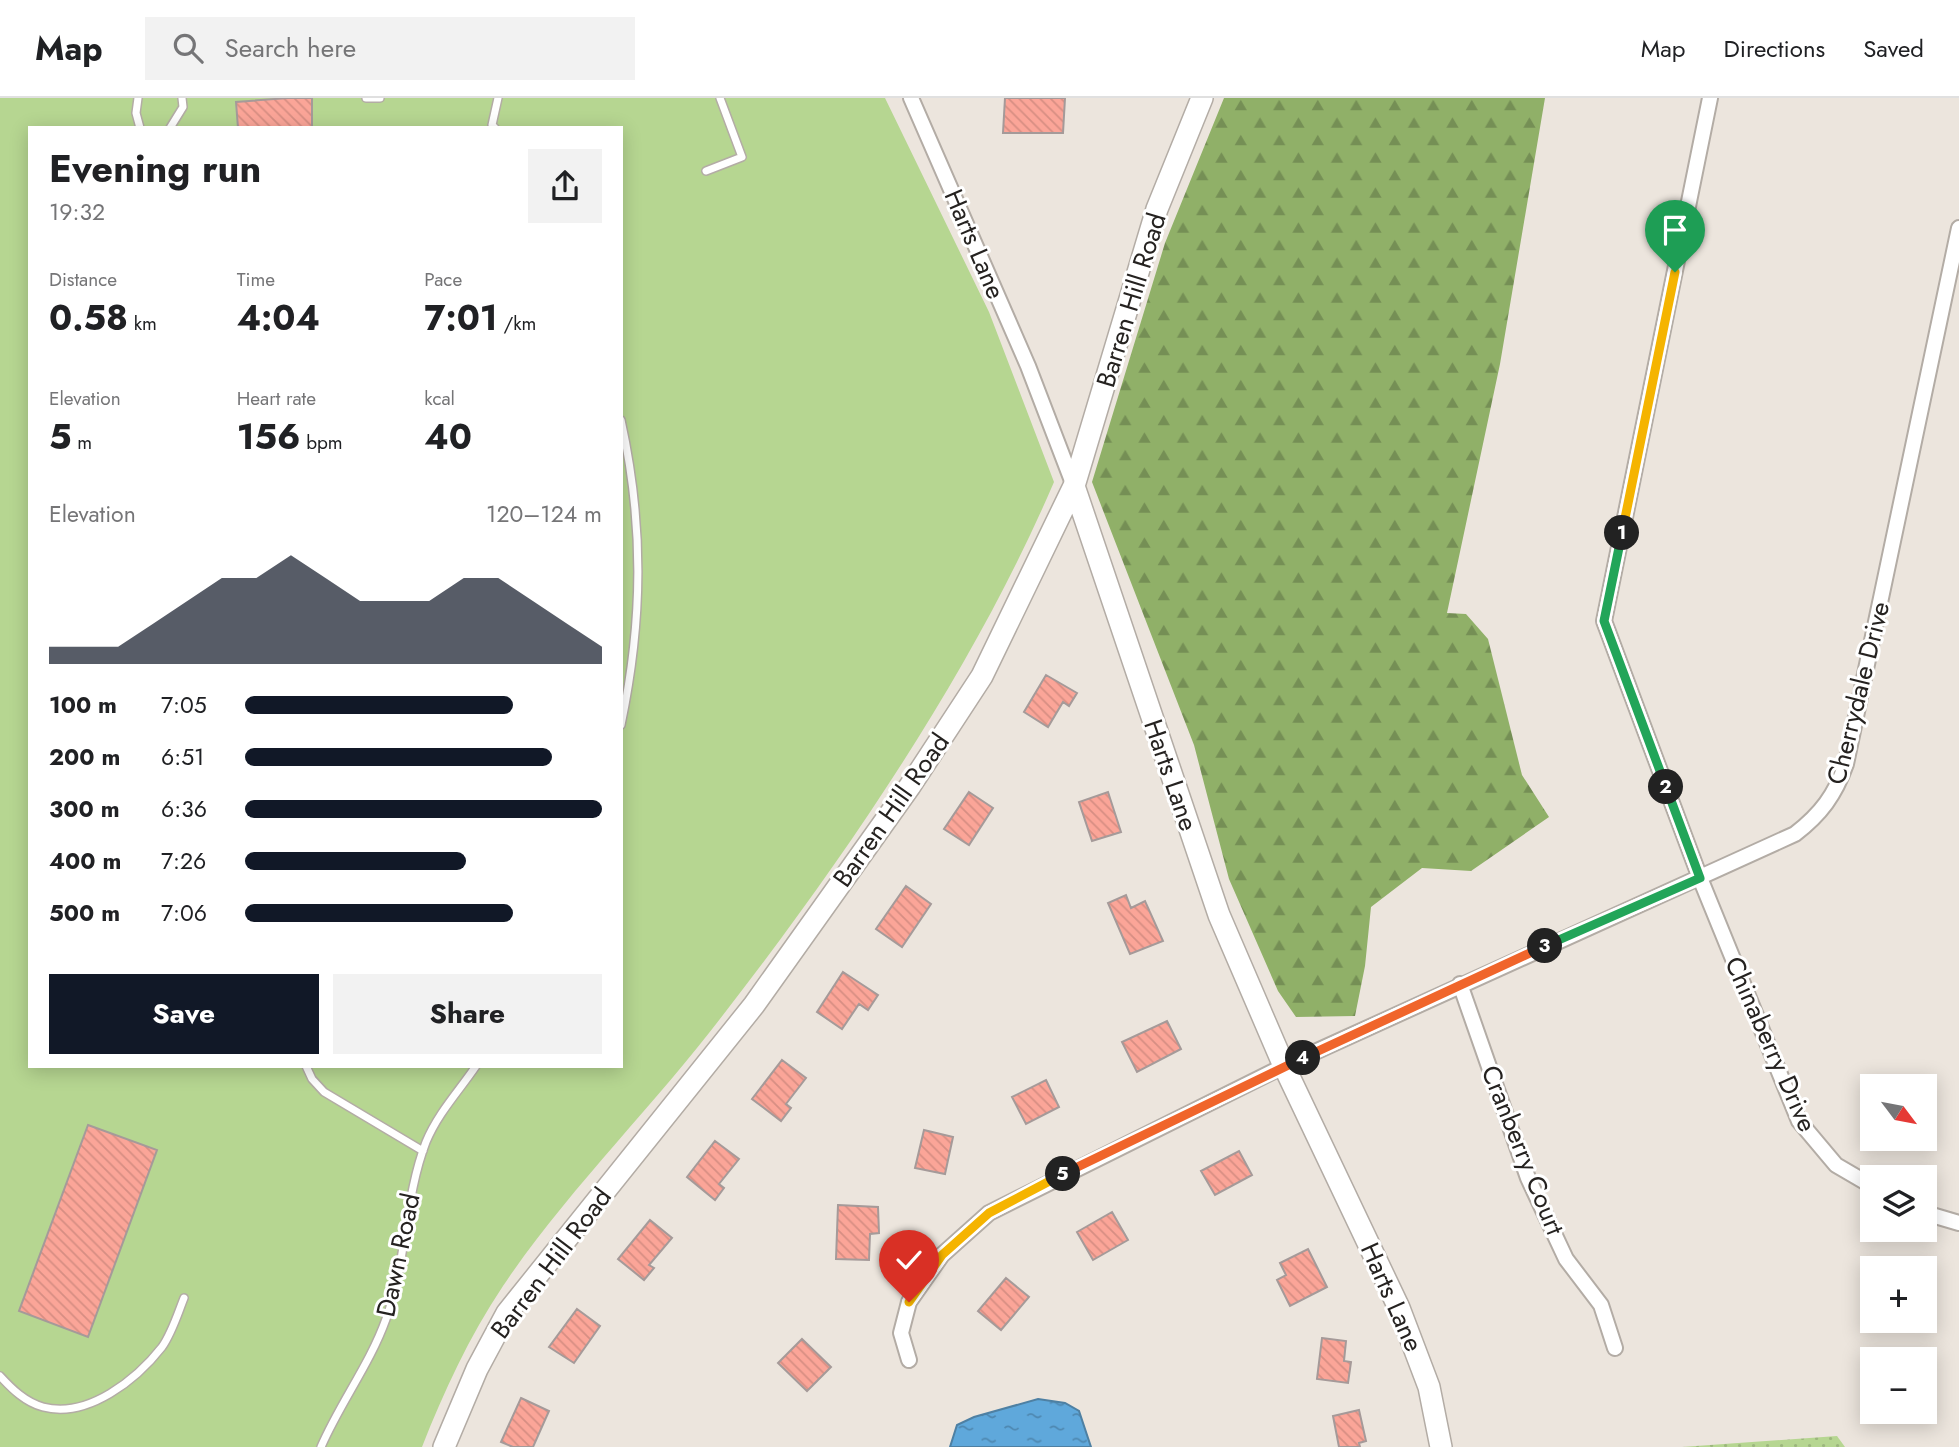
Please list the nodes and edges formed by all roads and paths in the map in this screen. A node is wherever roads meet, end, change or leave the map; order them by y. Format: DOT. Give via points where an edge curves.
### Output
graph roads {
  1 [pos="138,98"];
  2 [pos="182,98"];
  3 [pos="366,98"];
  4 [pos="380,98"];
  5 [pos="498,98"];
  6 [pos="720,98"];
  7 [pos="911,98"];
  8 [pos="1202,98"];
  9 [pos="1710,98"];
  10 [pos="139,126"];
  11 [pos="171,126"];
  12 [pos="493,126"];
  13 [pos="706,171"];
  14 [pos="1959,228"];
  15 [pos="623,432"];
  16 [pos="1074,486"];
  17 [pos="623,710"];
  18 [pos="1700,878"];
  19 [pos="1460,984"];
  20 [pos="1284,1066"];
  21 [pos="307,1068"];
  22 [pos="475,1068"];
  23 [pos="423,1151"];
  24 [pos="1860,1179"];
  25 [pos="1937,1217"];
  26 [pos="1959,1223"];
  27 [pos="184,1298"];
  28 [pos="1615,1348"];
  29 [pos="909,1360"];
  30 [pos="0,1376"];
  31 [pos="321,1447"];
  32 [pos="444,1447"];
  33 [pos="1441,1447"];
  1 -- 10 [label="lane"];
  2 -- 11 [label="lane" via="183,107"];
  3 -- 4 [label="lane"];
  5 -- 12 [label="lane"];
  6 -- 13 [label="lane" via="742,157"];
  7 -- 16 [label="street, Harts Lane" via="1028,366"];
  8 -- 16 [label="street, Barren Hill Road" via="1157,209"];
  9 -- 18 [label="street, Chinaberry Drive" via="1604,621"];
  14 -- 18 [label="street, Cherrydale Drive" via="1839,784 1818,816 1795,834"];
  15 -- 17 [label="lane" via="639,531 636,622"];
  16 -- 20 [label="street, Harts Lane" via="1219,915"];
  16 -- 32 [label="street, Barren Hill Road" via="968,698 754,1005 507,1313"];
  18 -- 19 [label="street, Cherrydale Drive"];
  18 -- 24 [label="street, Chinaberry Drive" via="1799,1121 1836,1165"];
  19 -- 20 [label="street, Cherrydale Drive"];
  19 -- 28 [label="street, Cranberry Court" via="1528,1178 1566,1259 1601,1305"];
  20 -- 29 [label="street, Cherrydale Drive" via="989,1213 942,1255 909,1302 901,1333"];
  20 -- 33 [label="street, Harts Lane" via="1399,1308 1429,1387"];
  21 -- 23 [label="lane" via="324,1092"];
  22 -- 23 [label="lane, Dawn Road" via="434,1124"];
  23 -- 31 [label="lane, Dawn Road" via="387,1318"];
  25 -- 26 [label="street"];
  27 -- 30 [label="lane" via="163,1345 122,1385 90,1403 44,1407 17,1394"];
}
